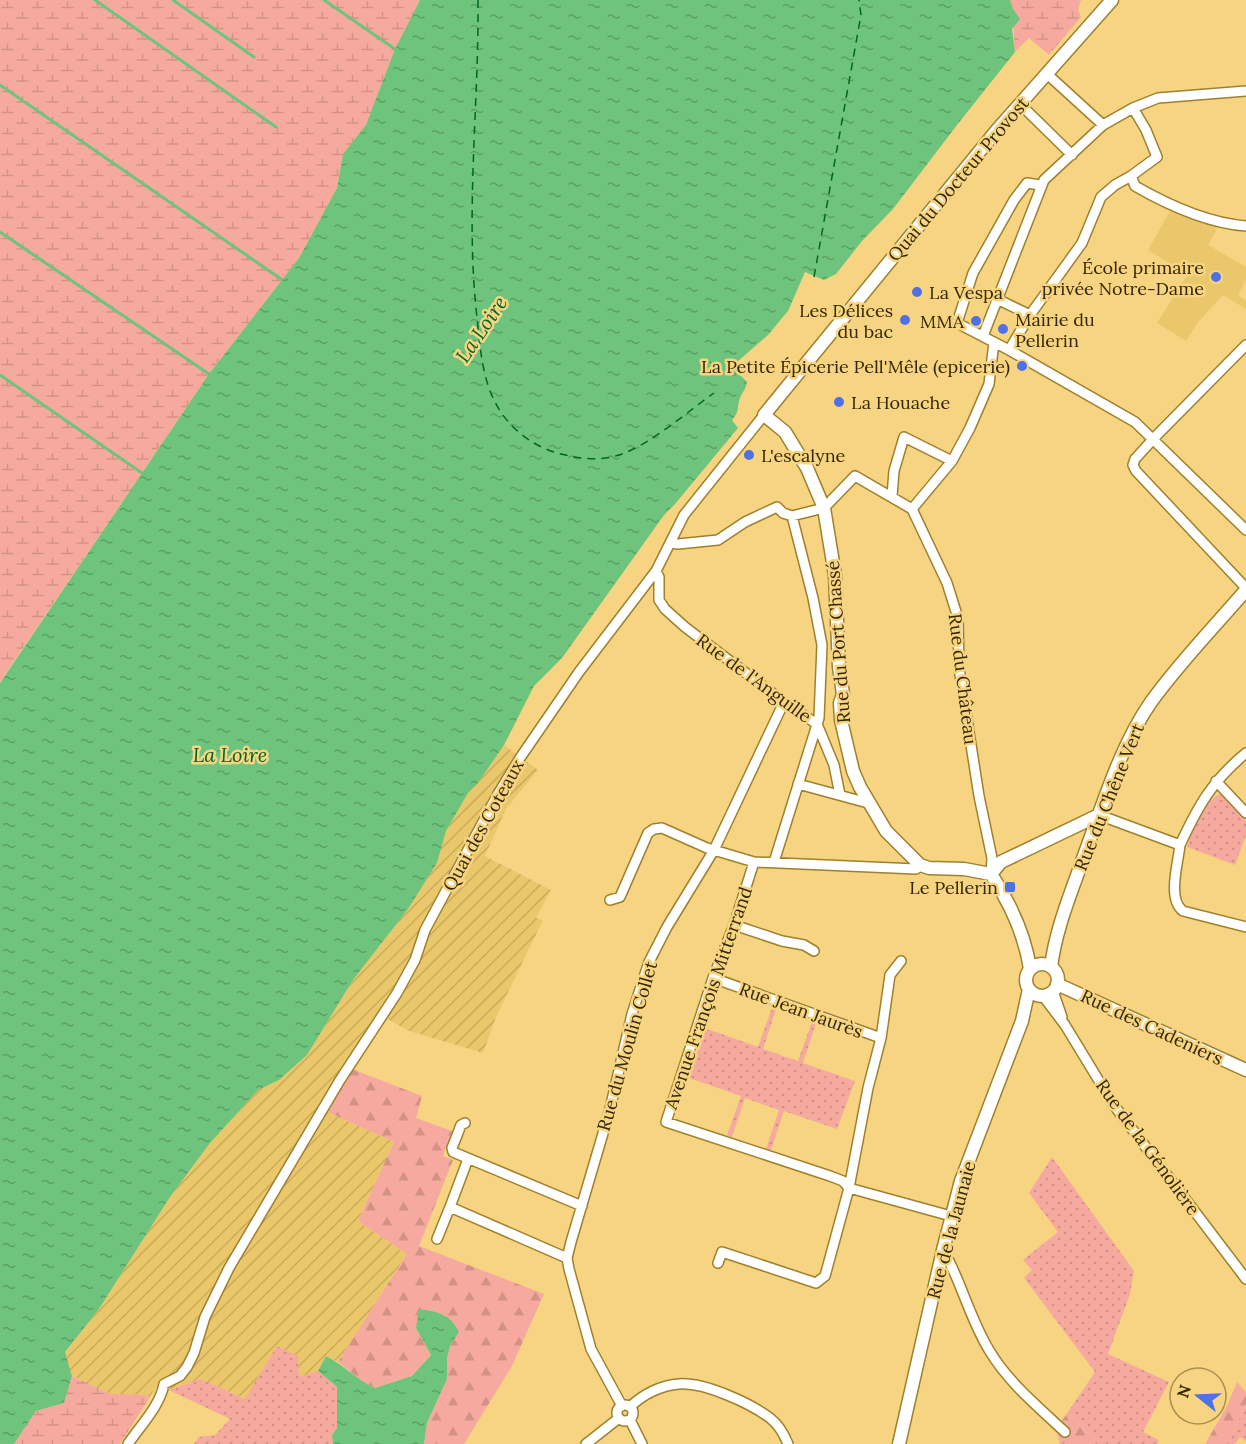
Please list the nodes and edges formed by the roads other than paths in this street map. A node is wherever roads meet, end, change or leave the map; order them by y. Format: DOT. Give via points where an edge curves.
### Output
graph roads {
  1 [pos="1112,0"];
  2 [pos="1046,73"];
  3 [pos="1246,91"];
  4 [pos="1020,104"];
  5 [pos="1133,108"];
  6 [pos="1103,125"];
  7 [pos="1072,155"];
  8 [pos="1131,176"];
  9 [pos="1040,185"];
  10 [pos="1246,226"];
  11 [pos="997,299"];
  12 [pos="1030,315"];
  13 [pos="983,336"];
  14 [pos="994,342"];
  15 [pos="1246,345"];
  16 [pos="1009,350"];
  17 [pos="808,362"];
  18 [pos="764,415"];
  19 [pos="1152,440"];
  20 [pos="952,461"];
  21 [pos="892,496"];
  22 [pos="824,508"];
  23 [pos="912,509"];
  24 [pos="788,515"];
  25 [pos="1246,530"];
  26 [pos="671,543"];
  27 [pos="656,571"];
  28 [pos="1246,589"];
  29 [pos="784,702"];
  30 [pos="817,724"];
  31 [pos="1246,753"];
  32 [pos="1216,781"];
  33 [pos="798,784"];
  34 [pos="840,795"];
  35 [pos="868,803"];
  36 [pos="1246,813"];
  37 [pos="1099,815"];
  38 [pos="1180,845"];
  39 [pos="714,850"];
  40 [pos="754,862"];
  41 [pos="774,862"];
  42 [pos="920,865"];
  43 [pos="991,874"];
  44 [pos="610,900"];
  45 [pos="734,925"];
  46 [pos="1246,927"];
  47 [pos="814,951"];
  48 [pos="901,961"];
  49 [pos="1041,966"];
  50 [pos="713,978"];
  51 [pos="1044,991"];
  52 [pos="881,1038"];
  53 [pos="1246,1070"];
  54 [pos="465,1123"];
  55 [pos="468,1159"];
  56 [pos="849,1188"];
  57 [pos="582,1206"];
  58 [pos="450,1207"];
  59 [pos="951,1216"];
  60 [pos="437,1239"];
  61 [pos="942,1256"];
  62 [pos="567,1258"];
  63 [pos="718,1263"];
  64 [pos="1246,1278"];
  65 [pos="626,1406"];
  66 [pos="618,1418"];
  67 [pos="630,1420"];
  68 [pos="1065,1432"];
  69 [pos="128,1444"];
  70 [pos="586,1444"];
  71 [pos="642,1444"];
  72 [pos="788,1444"];
  73 [pos="899,1444"];
  1 -- 2 [label="street, Quai du Docteur Provost"];
  2 -- 4 [label="street, Quai du Docteur Provost"];
  2 -- 6 [label="street"];
  3 -- 5 [label="street" via="1158,98"];
  4 -- 7 [label="street"];
  4 -- 17 [label="street, Quai du Docteur Provost"];
  5 -- 6 [label="street"];
  5 -- 8 [label="street" via="1157,157"];
  6 -- 7 [label="street"];
  7 -- 9 [label="street"];
  8 -- 10 [label="street" via="1135,186 1187,211 1229,225"];
  8 -- 12 [label="street" via="1101,197 1082,243"];
  9 -- 11 [label="street"];
  9 -- 13 [label="street" via="1027,183 1014,200 973,273 957,323"];
  11 -- 12 [label="street"];
  11 -- 13 [label="street"];
  12 -- 16 [label="street"];
  13 -- 14 [label="street"];
  14 -- 16 [label="street"];
  14 -- 20 [label="street" via="989,384"];
  15 -- 19 [label="street"];
  16 -- 19 [label="street" via="1135,422"];
  17 -- 18 [label="street, Quai des Coteaux"];
  18 -- 22 [label="street, Rue du Port Chassé" via="790,439"];
  18 -- 26 [label="street, Quai des Coteaux" via="684,515"];
  19 -- 25 [label="street"];
  19 -- 28 [label="street" via="1135,459 1136,471"];
  20 -- 21 [label="street" via="904,437 894,471"];
  20 -- 23 [label="street"];
  21 -- 22 [label="street" via="855,476"];
  21 -- 23 [label="street"];
  22 -- 24 [label="street"];
  22 -- 35 [label="street, Rue du Port Chassé" via="835,575 843,694 841,720 853,771"];
  23 -- 43 [label="street, Rue du Château" via="947,583 958,618 959,668 992,858"];
  24 -- 26 [label="street" via="777,507 718,540"];
  24 -- 30 [label="street" via="813,598 822,645"];
  26 -- 27 [label="street, Quai des Coteaux"];
  27 -- 29 [label="street, Rue de l'Anguille" via="659,600 664,609"];
  27 -- 69 [label="street, Quai des Coteaux" via="572,681 498,794 425,930 423,942 397,993 340,1080 229,1268 204,1317 187,1366 180,1376 164,1384"];
  28 -- 37 [label="street, Rue du Chêne Vert" via="1151,702 1128,744"];
  29 -- 30 [label="street, Rue de l'Anguille"];
  29 -- 39 [label="street, Rue du Moulin Collet"];
  30 -- 33 [label="street"];
  30 -- 34 [label="street, Rue de l'Anguille" via="834,765"];
  31 -- 32 [label="street"];
  32 -- 36 [label="street"];
  32 -- 38 [label="street" via="1197,808"];
  33 -- 34 [label="street"];
  33 -- 41 [label="street"];
  34 -- 35 [label="street"];
  35 -- 42 [label="street, Rue du Port Chassé" via="886,831"];
  37 -- 38 [label="street"];
  37 -- 43 [label="street" via="1001,862"];
  37 -- 49 [label="street, Rue du Chêne Vert"];
  38 -- 46 [label="street" via="1173,897 1176,906"];
  39 -- 40 [label="street"];
  39 -- 44 [label="street" via="662,828 654,829 648,833 620,897"];
  39 -- 57 [label="street, Rue du Moulin Collet" via="649,962"];
  40 -- 41 [label="street"];
  40 -- 45 [label="street, Avenue François Mitterrand"];
  41 -- 42 [label="street" via="916,869"];
  42 -- 43 [label="street"];
  43 -- 49 [label="street, Rue du Château"];
  45 -- 47 [label="street"];
  45 -- 50 [label="street, Avenue François Mitterrand"];
  48 -- 52 [label="street" via="890,975"];
  49 -- 51 [label="street, Rue du Château" via="1057,975"];
  49 -- 51 [label="street, Rue de la Jaunaie" via="1026,981"];
  50 -- 52 [label="street, Rue Jean Jaurès"];
  50 -- 56 [label="street, Avenue François Mitterrand" via="666,1122 843,1181"];
  51 -- 53 [label="street, Rue des Cadeniers"];
  51 -- 59 [label="street, Rue de la Jaunaie" via="1022,1021"];
  51 -- 64 [label="street, Rue de la Génolière" via="1113,1104"];
  52 -- 56 [label="street, Rue Jean Jaurès"];
  54 -- 55 [label="street" via="452,1148"];
  55 -- 57 [label="street"];
  55 -- 58 [label="street"];
  56 -- 59 [label="street, Avenue François Mitterrand"];
  56 -- 63 [label="street, Rue Jean Jaurès" via="825,1276 820,1281 816,1283 722,1252"];
  57 -- 62 [label="street, Rue du Moulin Collet"];
  58 -- 60 [label="street"];
  58 -- 62 [label="street"];
  59 -- 61 [label="street, Rue de la Jaunaie"];
  61 -- 68 [label="street" via="949,1261 987,1347 999,1365"];
  61 -- 73 [label="street, Rue de la Jaunaie"];
  62 -- 65 [label="street, Rue du Moulin Collet" via="591,1349"];
  65 -- 66 [label="street" via="617,1411"];
  65 -- 67 [label="street" via="633,1413"];
  65 -- 72 [label="street" via="664,1386 682,1383 704,1387 771,1419"];
  66 -- 67 [label="street"];
  66 -- 70 [label="street"];
  67 -- 71 [label="street"];
}
